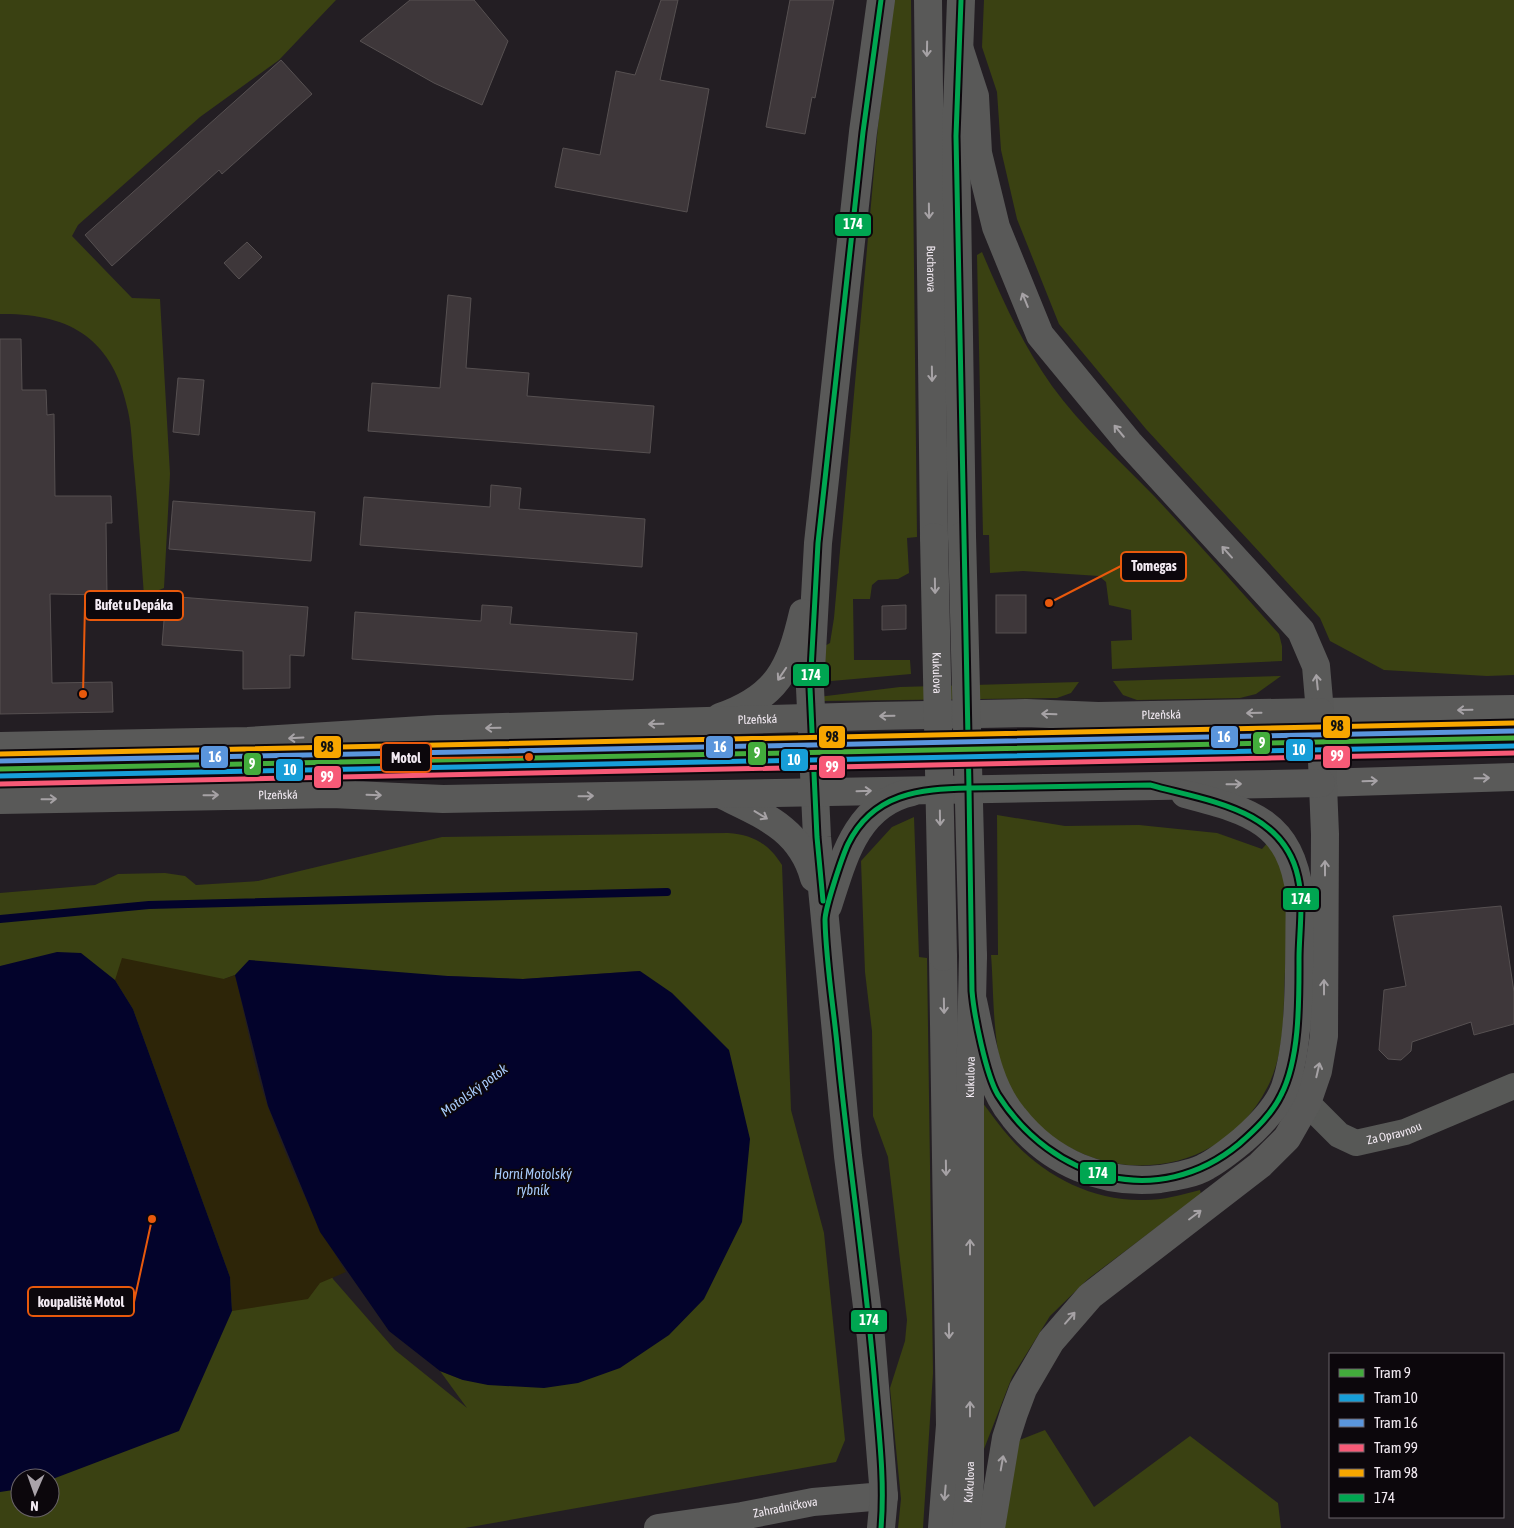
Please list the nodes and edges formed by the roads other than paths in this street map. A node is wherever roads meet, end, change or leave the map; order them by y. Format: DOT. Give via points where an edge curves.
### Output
graph roads {
  1 [pos="881,0"];
  2 [pos="928,0"];
  3 [pos="961,0"];
  4 [pos="960,50"];
  5 [pos="934,537"];
  6 [pos="818,543"];
  7 [pos="1514,709"];
  8 [pos="1320,712"];
  9 [pos="812,719"];
  10 [pos="705,723"];
  11 [pos="0,746"];
  12 [pos="1514,777"];
  13 [pos="1322,783"];
  14 [pos="1150,785"];
  15 [pos="931,789"];
  16 [pos="815,792"];
  17 [pos="717,793"];
  18 [pos="0,800"];
  19 [pos="825,918"];
  20 [pos="973,1001"];
  21 [pos="1514,1086"];
  22 [pos="1285,1088"];
  23 [pos="1307,1103"];
  24 [pos="884,1496"];
  25 [pos="658,1528"];
  26 [pos="881,1528"];
  27 [pos="942,1528"];
  28 [pos="966,1528"];
  29 [pos="990,1528"];
  1 -- 6 [label="main road" via="863,132"];
  2 -- 5 [label="main road, Bucharova, one-way"];
  3 -- 4 [label="main road"];
  8 -- 4 [label="main road, one-way" via="1316,666 1301,631 1129,444 1040,335 996,226 978,154 975,96"];
  4 -- 20 [label="main road, Kukulova, bridge" via="956,136"];
  5 -- 27 [label="main road, Kukulova, one-way, bridge" via="950,1426"];
  6 -- 9 [label="main road" via="810,688"];
  6 -- 10 [label="main road, one-way" via="798,634 782,675 748,705"];
  7 -- 8 [label="main road, Plzeňská, one-way"];
  8 -- 9 [label="main road, Plzeňská, one-way" via="1098,716 1026,713"];
  8 -- 13 [label="main road"];
  9 -- 10 [label="main road, Plzeňská"];
  9 -- 16 [label="main road"];
  10 -- 11 [label="main road, Plzeňská, one-way" via="438,729 248,741"];
  13 -- 12 [label="main road, Plzeňská, one-way"];
  14 -- 13 [label="main road, Plzeňská, one-way"];
  23 -- 13 [label="main road, one-way" via="1318,1071 1324,1036 1325,834"];
  14 -- 15 [label="main road, Plzeňská"];
  14 -- 22 [label="main road" via="1250,815 1279,836 1291,856 1298,876 1299,924 1296,1039"];
  16 -- 15 [label="main road, Plzeňská, one-way"];
  15 -- 19 [label="main road" via="892,800 869,817 848,845"];
  16 -- 17 [label="main road, Plzeňská"];
  16 -- 19 [label="main road"];
  18 -- 17 [label="main road, Plzeňská, one-way" via="332,794 443,799"];
  17 -- 19 [label="main road, one-way" via="780,826 800,846 809,861"];
  19 -- 24 [label="main road" via="848,1156 871,1338"];
  20 -- 22 [label="main road" via="989,1069 1003,1102 1033,1138 1059,1158 1090,1173 1121,1180 1144,1180 1172,1177 1206,1167 1256,1129"];
  28 -- 20 [label="main road, Kukulova, one-way" via="970,1481"];
  21 -- 23 [label="street, Za Opravnou" via="1405,1132 1356,1143 1339,1135"];
  22 -- 23 [label="street, Za Opravnou"];
  29 -- 23 [label="main road, one-way" via="1008,1429 1023,1389 1051,1341 1090,1296 1260,1165 1287,1138"];
  24 -- 25 [label="main road, Zahradníčkova" via="813,1502"];
  24 -- 26 [label="main road"];
}
